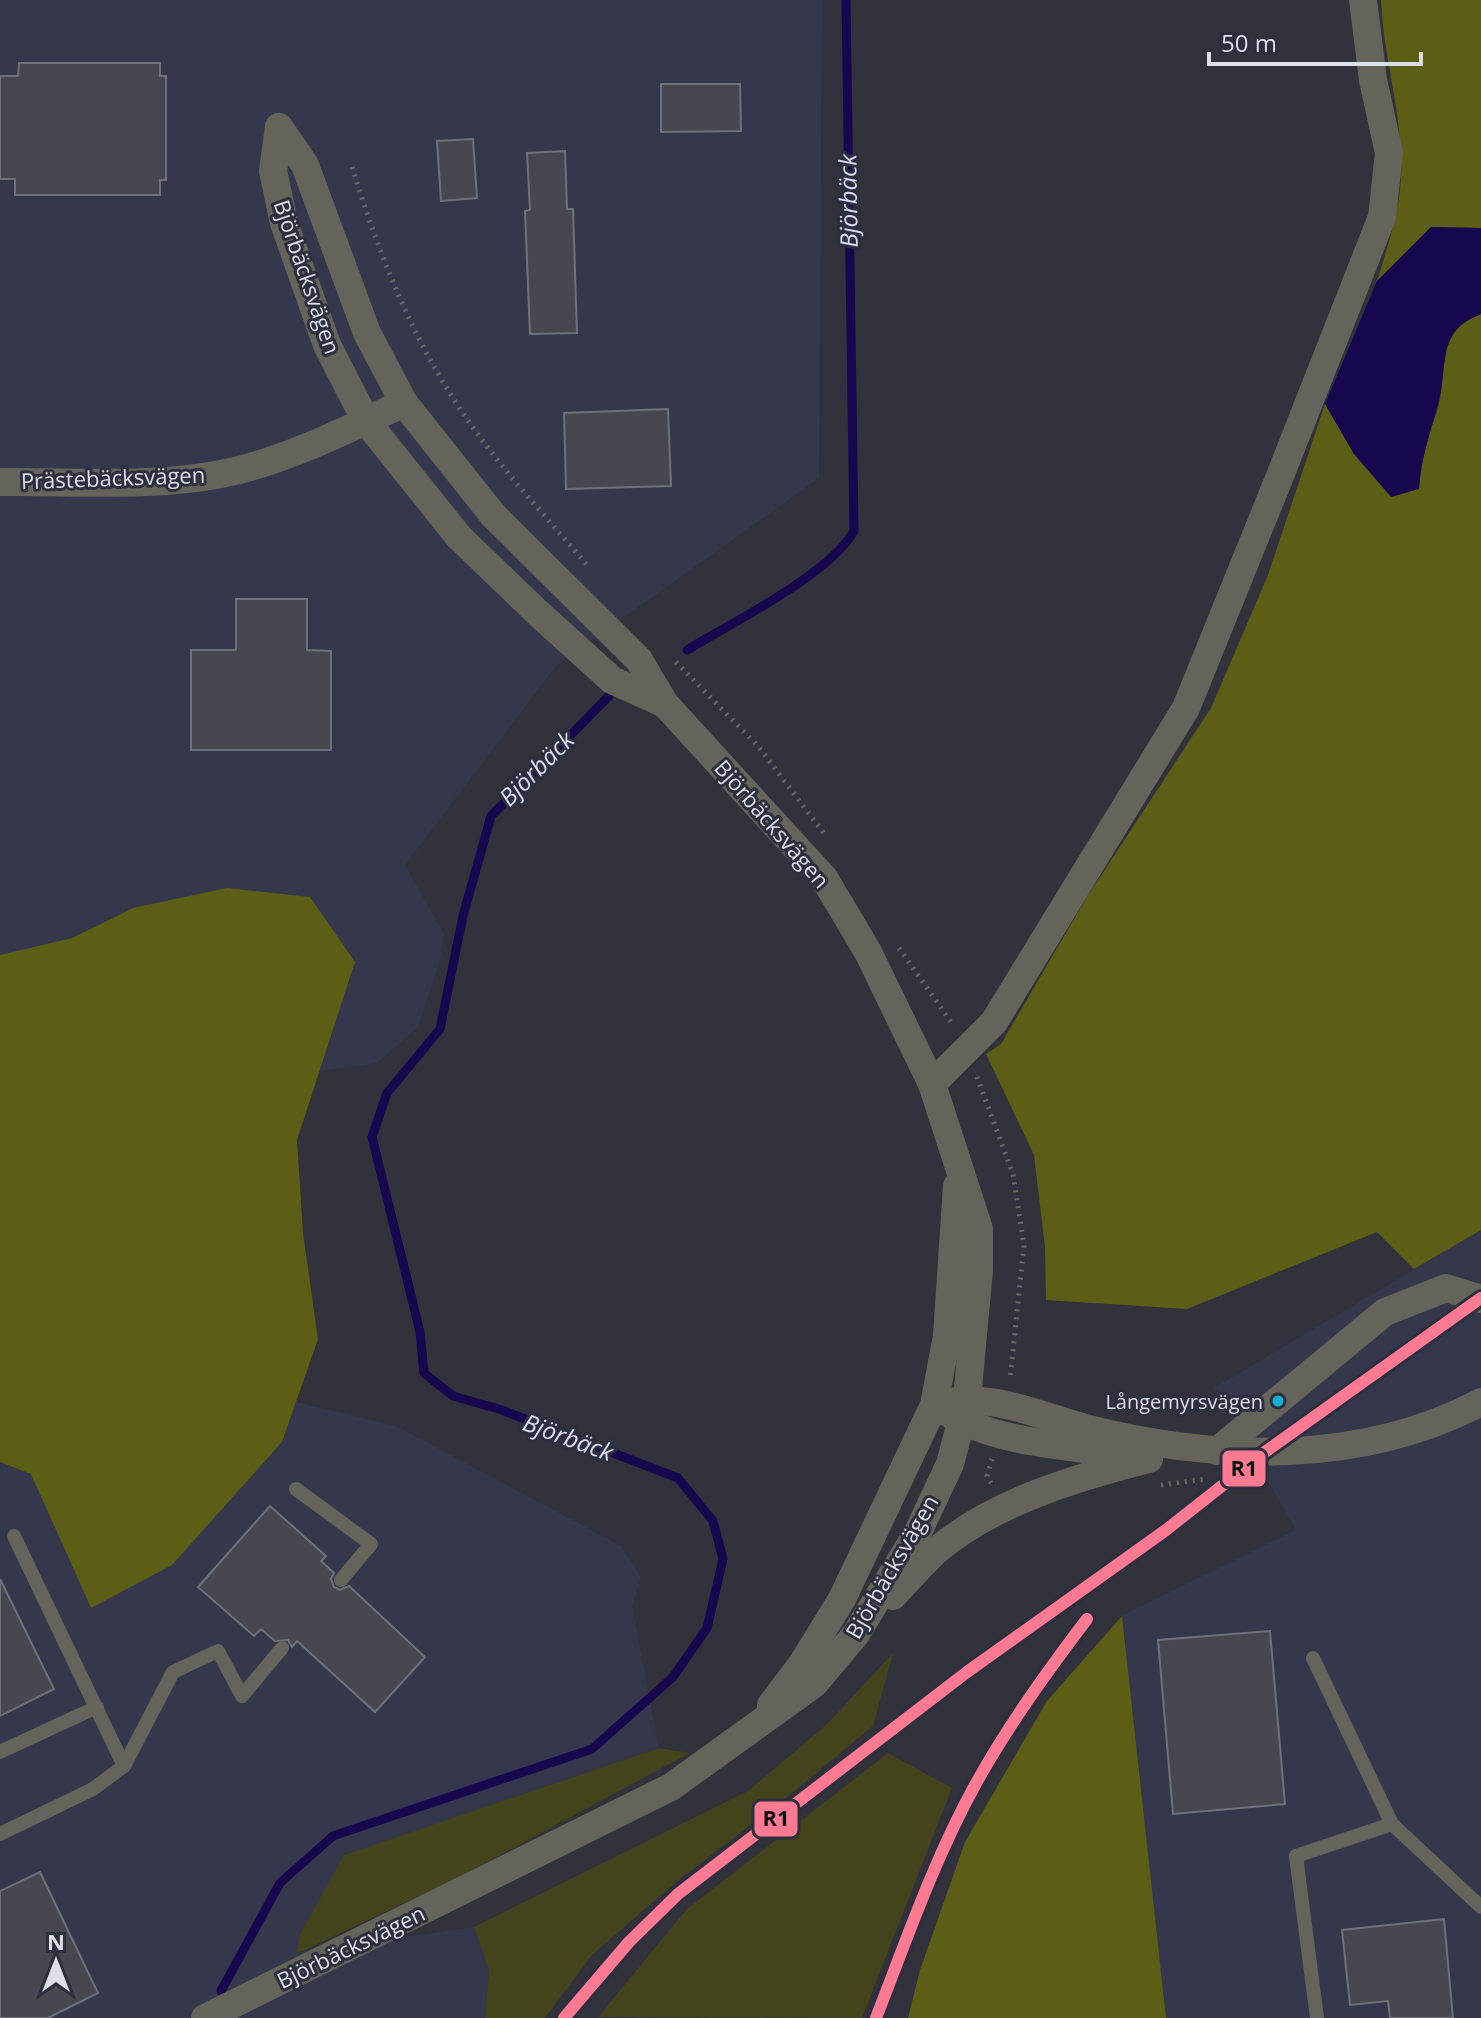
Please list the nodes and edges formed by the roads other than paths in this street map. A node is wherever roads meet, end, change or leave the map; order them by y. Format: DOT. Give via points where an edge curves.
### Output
graph roads {
  1 [pos="1363,0"];
  2 [pos="404,403"];
  3 [pos="366,421"];
  4 [pos="0,482"];
  5 [pos="665,704"];
  6 [pos="932,1084"];
  7 [pos="958,1174"];
  8 [pos="1481,1299"];
  9 [pos="1481,1402"];
  10 [pos="934,1405"];
  11 [pos="964,1411"];
  12 [pos="1206,1450"];
  13 [pos="1149,1459"];
  14 [pos="296,1489"];
  15 [pos="14,1536"];
  16 [pos="341,1580"];
  17 [pos="856,1634"];
  18 [pos="282,1648"];
  19 [pos="1313,1658"];
  20 [pos="97,1707"];
  21 [pos="748,1734"];
  22 [pos="0,1752"];
  23 [pos="124,1766"];
  24 [pos="1392,1824"];
  25 [pos="0,1834"];
  26 [pos="1481,1907"];
  27 [pos="205,2018"];
  28 [pos="1317,2018"];
  1 -- 6 [label="street" via="1389,153 1382,217 1278,481 1186,708 994,1022"];
  2 -- 3 [label="street, Prästebäcksvägen"];
  2 -- 3 [label="street, Björbäcksvägen" via="367,333 305,165 279,127 273,171 284,223 327,345"];
  2 -- 5 [label="street, Björbäcksvägen" via="493,515 639,660"];
  3 -- 4 [label="street, Prästebäcksvägen" via="221,474 145,481"];
  3 -- 5 [label="street, Björbäcksvägen" via="459,537 538,613 612,680"];
  5 -- 6 [label="street, Björbäcksvägen" via="824,878 868,952"];
  6 -- 7 [label="street, Björbäcksvägen"];
  7 -- 10 [label="street, Björbäcksvägen" via="947,1336"];
  7 -- 11 [label="street, Björbäcksvägen" via="979,1229"];
  8 -- 12 [label="street" via="1446,1288 1385,1312"];
  9 -- 12 [label="street" via="1460,1414 1395,1433 1313,1451"];
  10 -- 11 [label="street"];
  10 -- 21 [label="street, Björbäcksvägen" via="842,1599 802,1664"];
  11 -- 12 [label="street" via="1006,1404 1091,1429"];
  11 -- 13 [label="street" via="999,1433"];
  11 -- 17 [label="street, Björbäcksvägen" via="950,1464 918,1532"];
  12 -- 13 [label="street"];
  13 -- 17 [label="street" via="1070,1479 1005,1508 937,1550"];
  14 -- 16 [label="lane" via="371,1544"];
  15 -- 20 [label="lane"];
  17 -- 21 [label="street, Björbäcksvägen" via="814,1684"];
  18 -- 23 [label="lane" via="242,1696 218,1651 173,1672"];
  19 -- 24 [label="lane"];
  20 -- 22 [label="lane"];
  20 -- 23 [label="lane"];
  21 -- 27 [label="street, Björbäcksvägen" via="671,1787"];
  23 -- 25 [label="lane" via="93,1789"];
  24 -- 26 [label="lane"];
  24 -- 28 [label="lane" via="1296,1856"];
}
